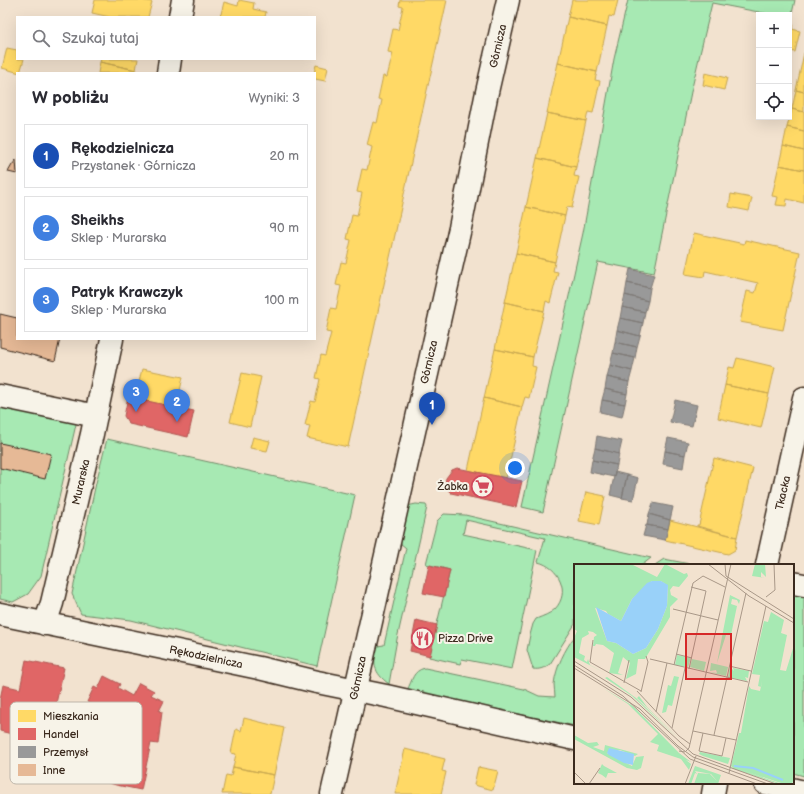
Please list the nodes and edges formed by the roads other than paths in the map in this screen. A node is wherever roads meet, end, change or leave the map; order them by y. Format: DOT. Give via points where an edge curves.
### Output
graph roads {
  1 [pos="184,0"];
  2 [pos="508,0"];
  3 [pos="180,16"];
  4 [pos="170,60"];
  5 [pos="168,72"];
  6 [pos="112,340"];
  7 [pos="0,396"];
  8 [pos="804,398"];
  9 [pos="96,416"];
  10 [pos="766,564"];
  11 [pos="794,583"];
  12 [pos="804,585"];
  13 [pos="0,614"];
  14 [pos="45,624"];
  15 [pos="355,690"];
  16 [pos="574,739"];
  17 [pos="715,784"];
  18 [pos="769,784"];
  19 [pos="804,792"];
  20 [pos="332,794"];
  21 [pos="713,794"];
  1 -- 3 [label="street"];
  2 -- 15 [label="street, Górnicza" via="460,228"];
  4 -- 5 [label="street"];
  6 -- 9 [label="street, Murarska"];
  7 -- 9 [label="street"];
  8 -- 10 [label="street, Tkacka"];
  9 -- 14 [label="street, Murarska"];
  11 -- 12 [label="street"];
  13 -- 14 [label="street, Rękodzielnicza"];
  14 -- 15 [label="street, Rękodzielnicza"];
  15 -- 16 [label="street, Rękodzielnicza"];
  15 -- 20 [label="street, Górnicza"];
  17 -- 21 [label="street"];
  18 -- 19 [label="street"];
}
